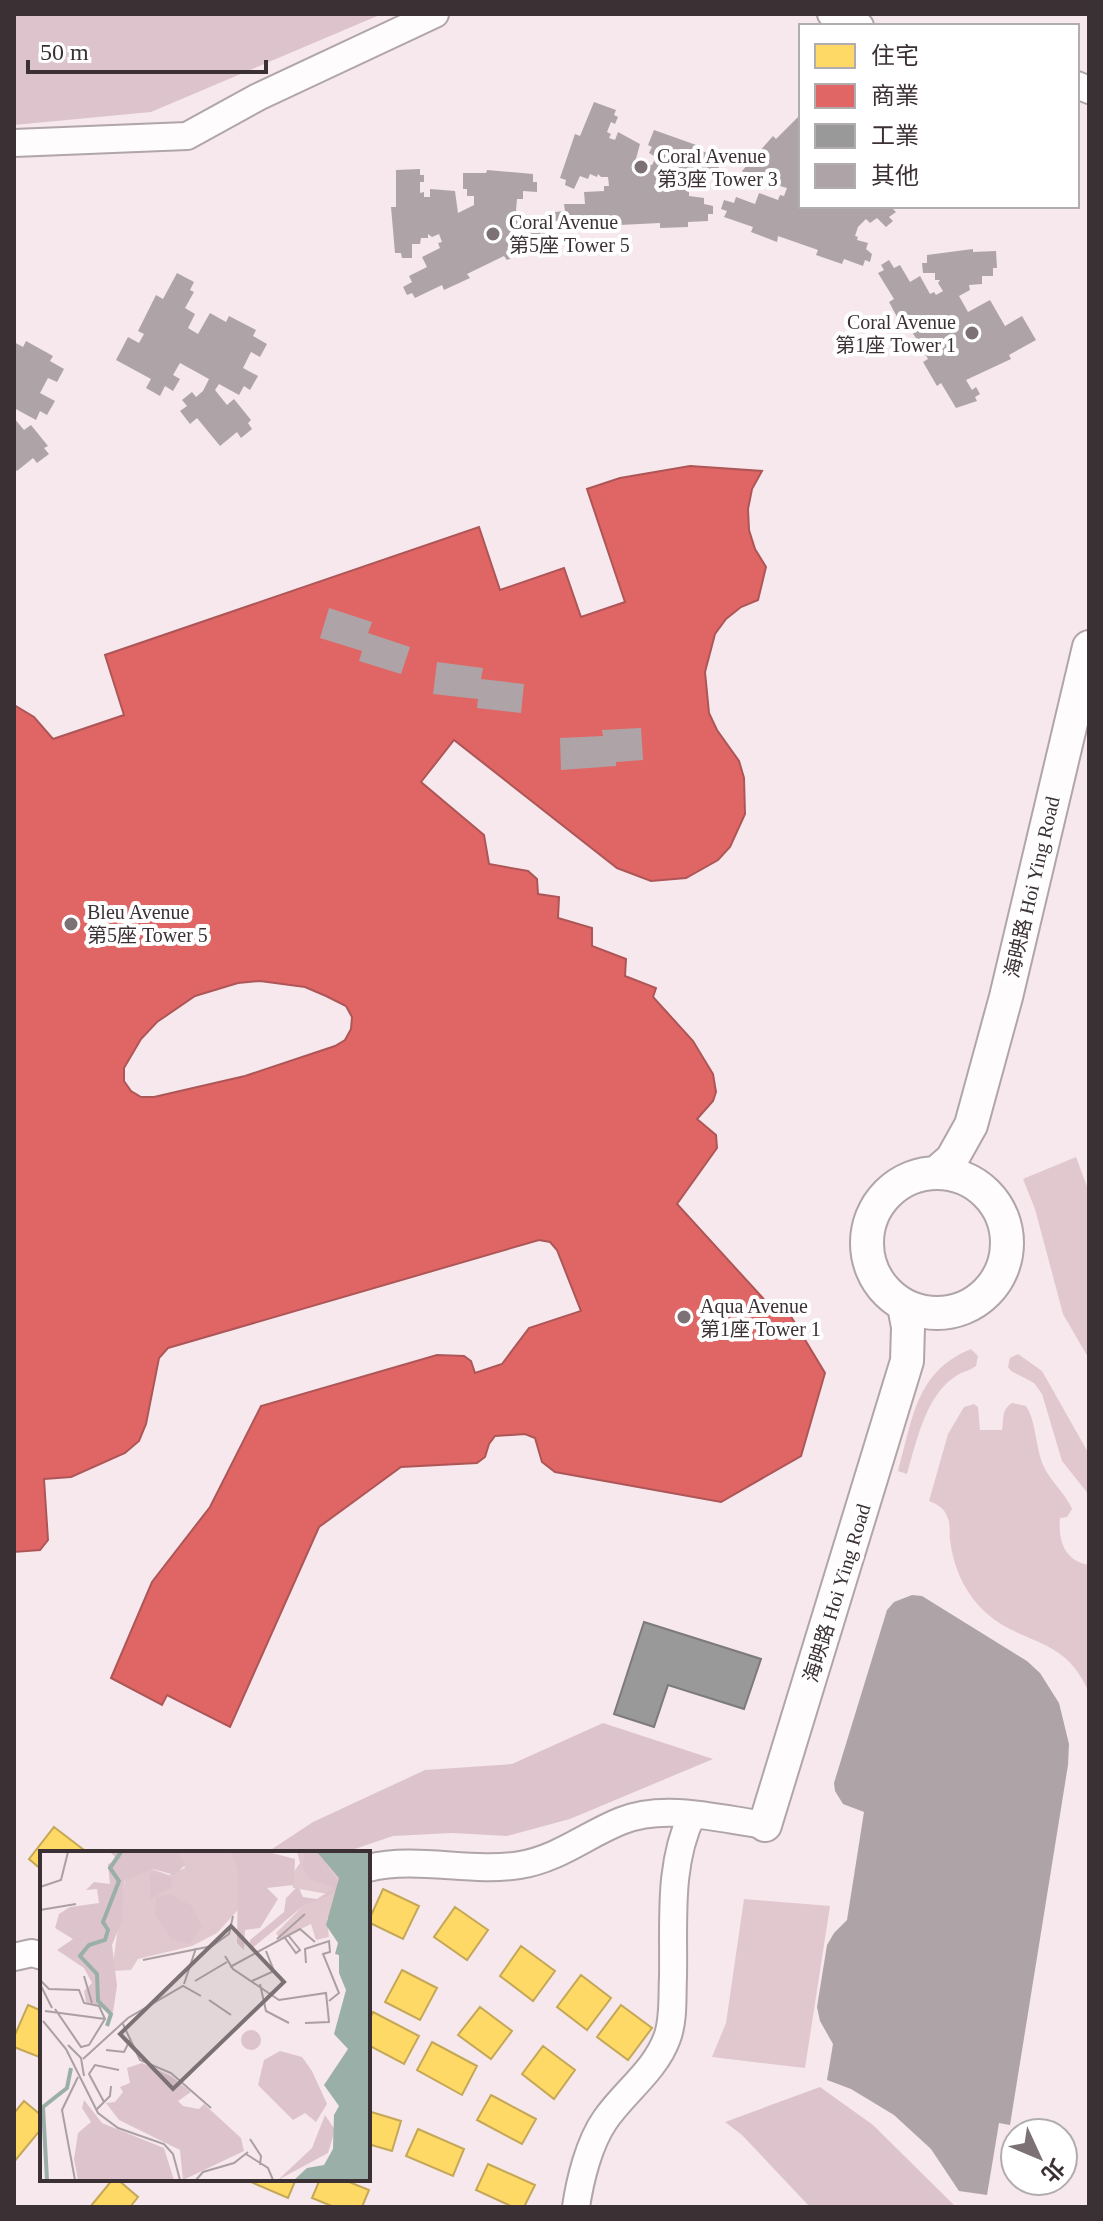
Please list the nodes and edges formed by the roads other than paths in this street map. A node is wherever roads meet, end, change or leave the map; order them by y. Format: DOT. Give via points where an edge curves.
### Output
graph roads {
  1 [pos="435,14"];
  2 [pos="831,14"];
  3 [pos="855,24"];
  4 [pos="14,143"];
  5 [pos="1089,647"];
  6 [pos="971,1125"];
  7 [pos="936,1173"];
  8 [pos="984,1190"];
  9 [pos="904,1306"];
  10 [pos="952,1312"];
  11 [pos="907,1361"];
  12 [pos="692,1815"];
  13 [pos="765,1825"];
  14 [pos="370,1868"];
  15 [pos="40,1955"];
  16 [pos="14,1957"];
  17 [pos="576,2207"];
  1 -- 4 [label="street" via="187,136"];
  2 -- 3 [label="street"];
  5 -- 6 [label="street, 海映路 Hoi Ying Road"];
  6 -- 7 [label="street, 海映路 Hoi Ying Road" via="952,1159"];
  6 -- 8 [label="street, 海映路 Hoi Ying Road"];
  7 -- 8 [label="street" via="958,1176"];
  7 -- 9 [label="street" via="895,1186 878,1204 867,1230 871,1271"];
  8 -- 10 [label="street, 海映路 Hoi Ying Road" via="1004,1220 1004,1264 985,1294"];
  9 -- 10 [label="street"];
  9 -- 11 [label="street, 海映路 Hoi Ying Road"];
  10 -- 11 [label="street, 海映路 Hoi Ying Road"];
  11 -- 13 [label="street, 海映路 Hoi Ying Road"];
  12 -- 13 [label="street"];
  12 -- 14 [label="street" via="643,1814 560,1853 519,1865 405,1863"];
  12 -- 17 [label="street" via="675,1870 668,2037 648,2070 604,2121"];
  15 -- 16 [label="street"];
}
